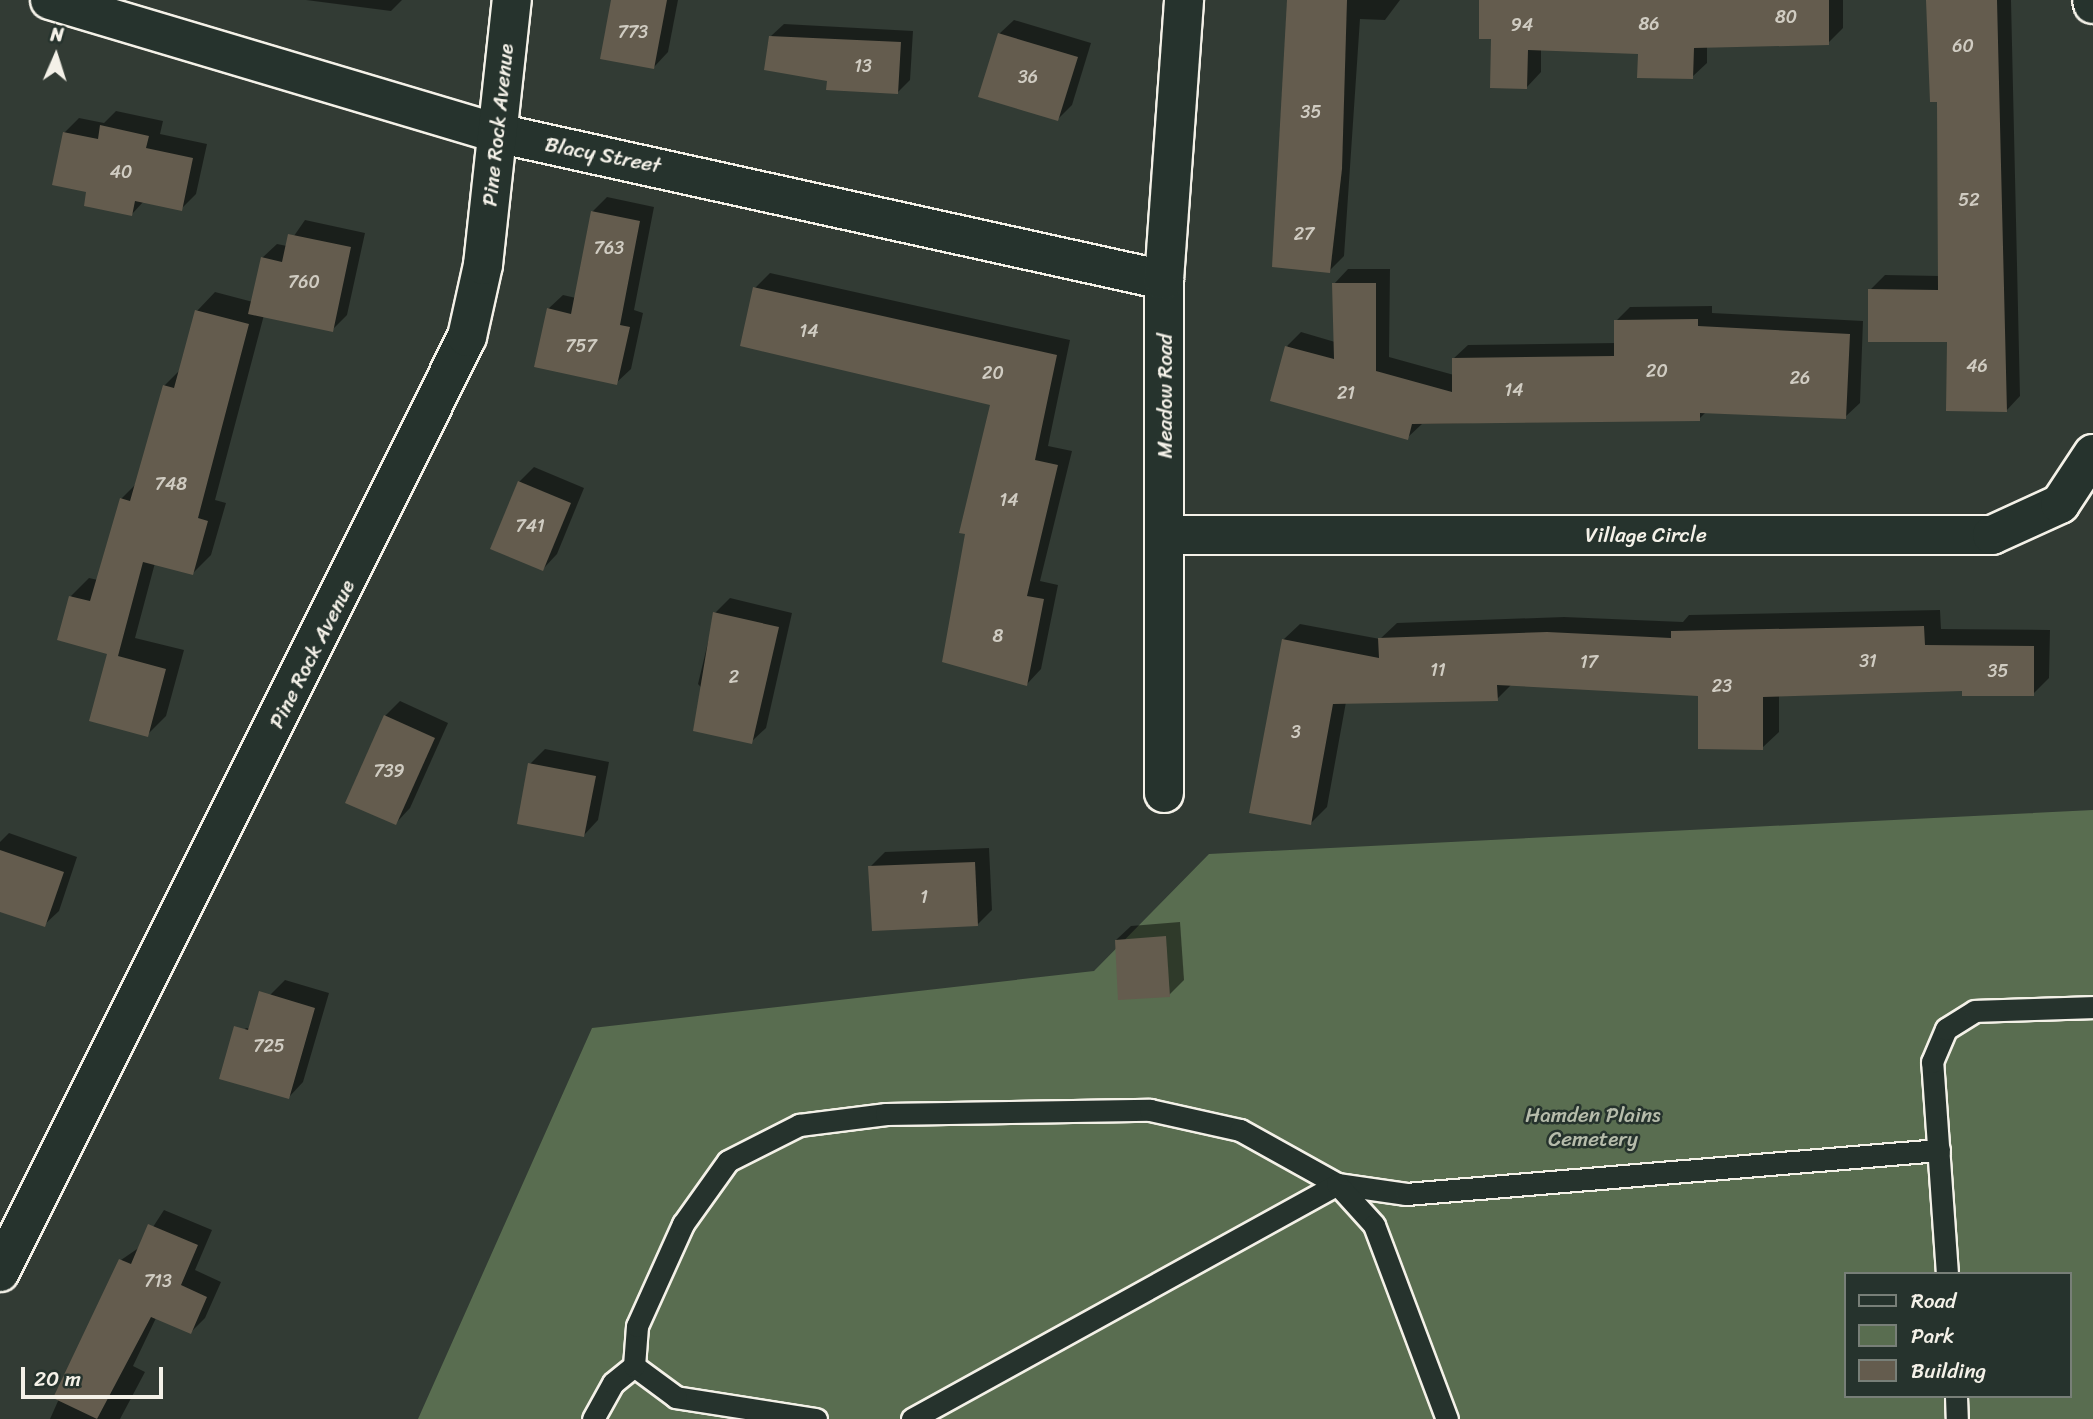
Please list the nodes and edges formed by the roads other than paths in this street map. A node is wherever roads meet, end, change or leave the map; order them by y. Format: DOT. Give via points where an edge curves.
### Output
graph roads {
  1 [pos="50,0"];
  2 [pos="512,0"];
  3 [pos="1184,0"];
  4 [pos="498,133"];
  5 [pos="1164,280"];
  6 [pos="2093,454"];
  7 [pos="1166,535"];
  8 [pos="1164,793"];
  9 [pos="2093,1007"];
  10 [pos="1939,1150"];
  11 [pos="1338,1184"];
  12 [pos="0,1272"];
  13 [pos="1947,1272"];
  14 [pos="634,1366"];
  15 [pos="1956,1398"];
  16 [pos="593,1419"];
  17 [pos="816,1419"];
  18 [pos="912,1419"];
  19 [pos="1447,1419"];
  20 [pos="1957,1419"];
  1 -- 4 [label="street, Blacy Street"];
  2 -- 4 [label="street, Pine Rock Avenue"];
  3 -- 5 [label="street, Meadow Road"];
  4 -- 5 [label="street, Blacy Street"];
  4 -- 12 [label="street, Pine Rock Avenue" via="484,265 467,337"];
  5 -- 7 [label="street, Meadow Road"];
  6 -- 7 [label="street, Village Circle" via="2060,504 1993,535"];
  7 -- 8 [label="street, Meadow Road"];
  9 -- 10 [label="lane" via="1975,1011 1946,1029 1932,1062"];
  10 -- 11 [label="lane" via="1507,1190 1406,1194"];
  10 -- 13 [label="lane"];
  11 -- 14 [label="lane" via="1240,1130 1150,1110 886,1114 799,1125 728,1161 683,1224 637,1326"];
  11 -- 18 [label="lane"];
  11 -- 19 [label="lane" via="1374,1224"];
  14 -- 16 [label="lane" via="613,1383"];
  14 -- 17 [label="lane" via="676,1396"];
  15 -- 20 [label="lane"];
}
